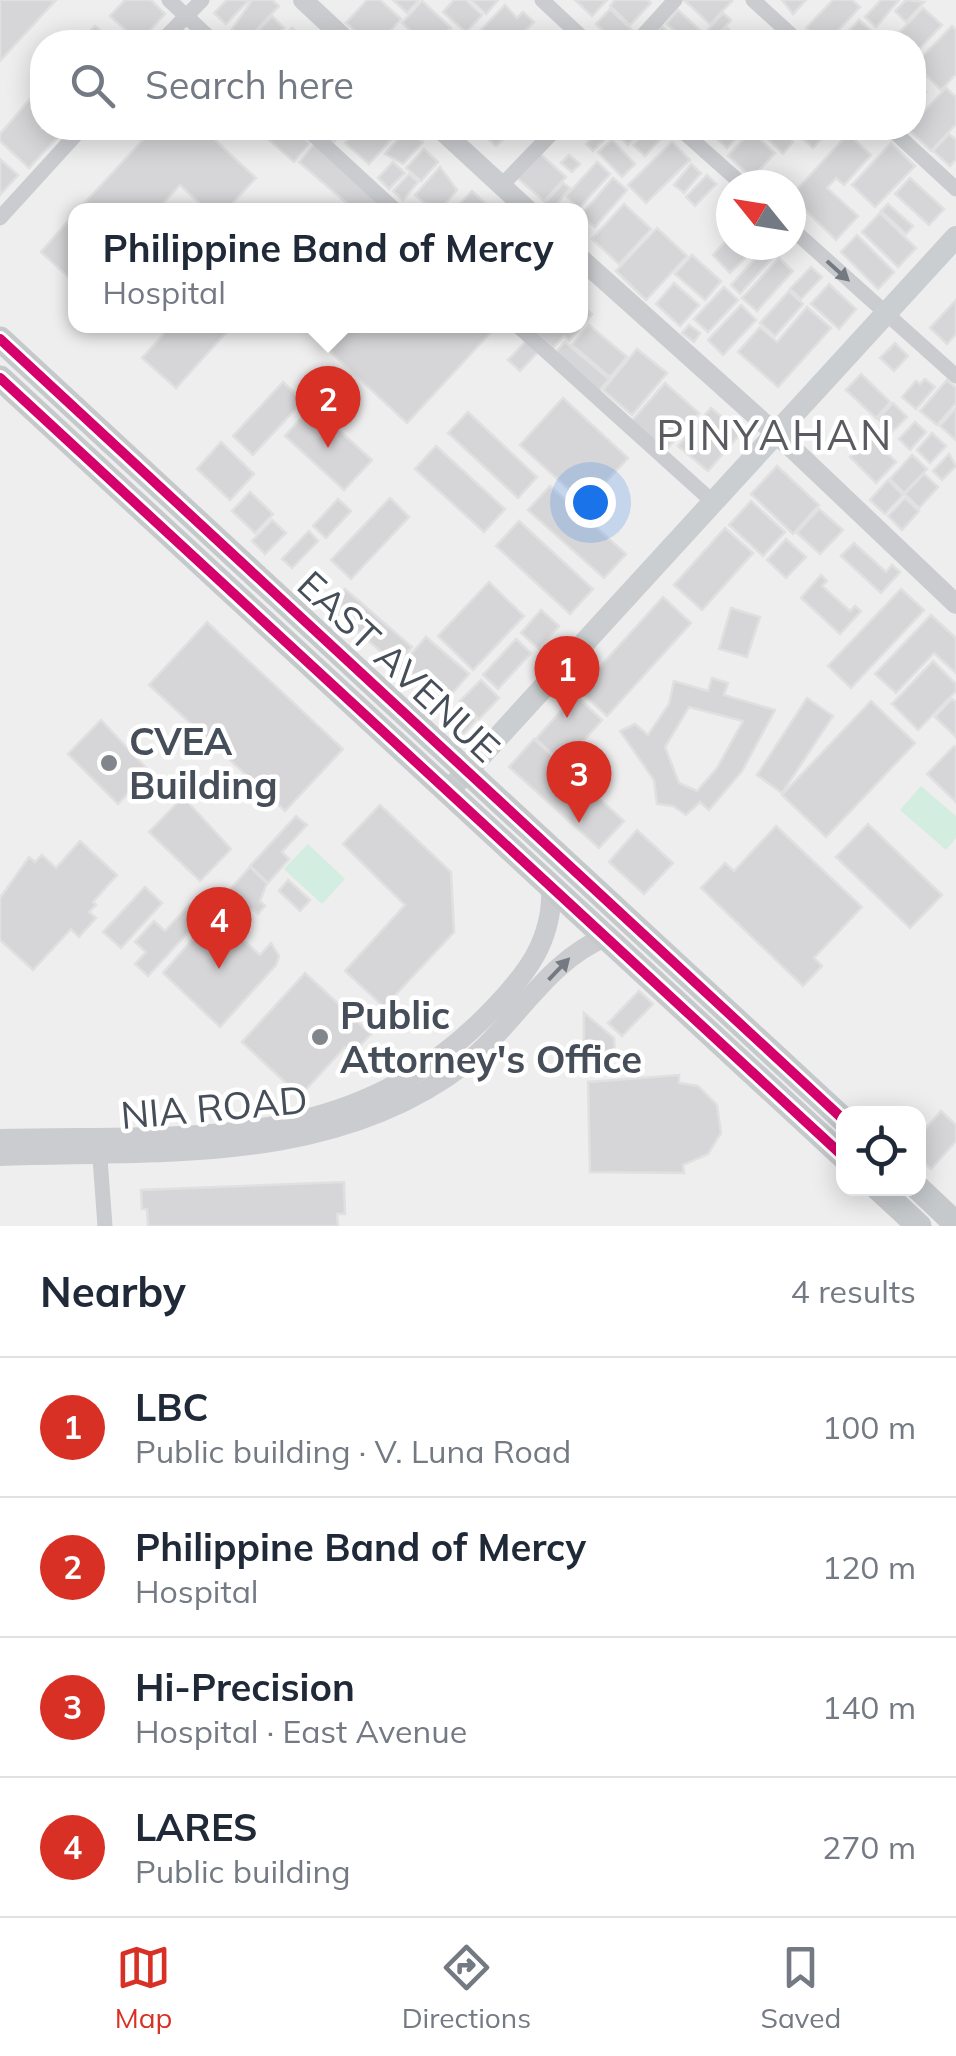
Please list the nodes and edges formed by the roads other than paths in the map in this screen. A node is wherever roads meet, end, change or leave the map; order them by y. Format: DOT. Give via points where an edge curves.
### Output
graph roads {
  1 [pos="168,0"];
  2 [pos="202,0"];
  3 [pos="302,0"];
  4 [pos="542,0"];
  5 [pos="675,0"];
  6 [pos="753,0"];
  7 [pos="186,16"];
  8 [pos="173,30"];
  9 [pos="201,30"];
  10 [pos="335,30"];
  11 [pos="573,30"];
  12 [pos="647,30"];
  13 [pos="786,30"];
  14 [pos="71,140"];
  15 [pos="319,140"];
  16 [pos="451,140"];
  17 [pos="545,140"];
  18 [pos="692,140"];
  19 [pos="903,140"];
  20 [pos="726,170"];
  21 [pos="501,186"];
  22 [pos="956,189"];
  23 [pos="387,203"];
  24 [pos="520,203"];
  25 [pos="0,218"];
  26 [pos="956,238"];
  27 [pos="806,241"];
  28 [pos="588,265"];
  29 [pos="886,313"];
  30 [pos="526,333"];
  31 [pos="0,338"];
  32 [pos="956,376"];
  33 [pos="0,378"];
  34 [pos="776,434"];
  35 [pos="713,502"];
  36 [pos="956,604"];
  37 [pos="467,770"];
  38 [pos="449,790"];
  39 [pos="552,886"];
  40 [pos="606,937"];
  41 [pos="836,1113"];
  42 [pos="0,1140"];
  43 [pos="100,1144"];
  44 [pos="836,1150"];
  45 [pos="0,1156"];
  46 [pos="886,1196"];
  47 [pos="926,1196"];
  48 [pos="956,1224"];
  49 [pos="105,1226"];
  50 [pos="918,1226"];
  1 -- 7 [label="street"];
  2 -- 7 [label="street"];
  3 -- 10 [label="street"];
  4 -- 11 [label="street"];
  5 -- 12 [label="street"];
  6 -- 13 [label="street"];
  7 -- 8 [label="street"];
  7 -- 9 [label="street"];
  14 -- 25 [label="street"];
  15 -- 23 [label="street"];
  16 -- 21 [label="street"];
  17 -- 21 [label="street"];
  18 -- 20 [label="street"];
  19 -- 22 [label="street"];
  21 -- 24 [label="street"];
  26 -- 29 [label="main road"];
  27 -- 29 [label="street, one-way"];
  28 -- 34 [label="street"];
  29 -- 32 [label="street"];
  29 -- 34 [label="main road"];
  30 -- 35 [label="street"];
  31 -- 37 [label="main road, EAST AVENUE"];
  33 -- 38 [label="main road, EAST AVENUE"];
  34 -- 35 [label="main road"];
  34 -- 36 [label="street"];
  35 -- 37 [label="main road"];
  37 -- 38 [label="main road"];
  37 -- 41 [label="main road, EAST AVENUE"];
  38 -- 39 [label="main road, EAST AVENUE"];
  39 -- 40 [label="main road, EAST AVENUE"];
  39 -- 43 [label="street, NIA ROAD" via="553,915 530,968 447,1055 404,1081 351,1108 275,1128"];
  43 -- 40 [label="street, NIA ROAD, one-way" via="279,1143 356,1124 465,1064 568,959"];
  40 -- 44 [label="main road, EAST AVENUE"];
  42 -- 43 [label="street, NIA ROAD"];
  43 -- 45 [label="street, NIA ROAD"];
  43 -- 49 [label="street"];
  46 -- 50 [label="main road"];
  47 -- 48 [label="main road"];
}
